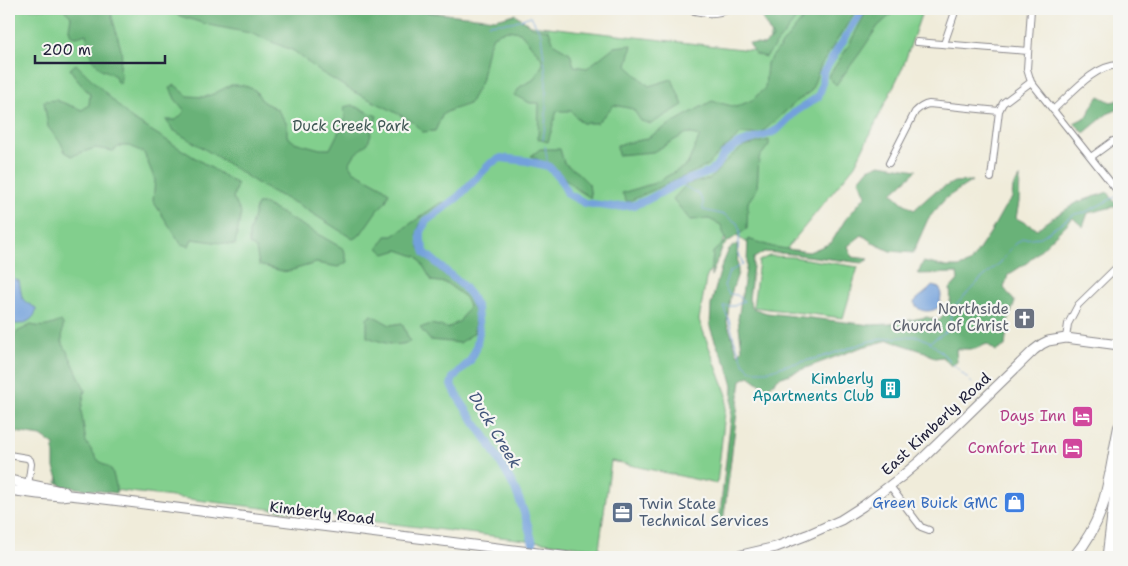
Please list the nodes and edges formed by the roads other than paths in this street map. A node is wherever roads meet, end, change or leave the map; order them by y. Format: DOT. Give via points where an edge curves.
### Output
graph roads {
  1 [pos="687,9"];
  2 [pos="729,9"];
  3 [pos="956,9"];
  4 [pos="1031,9"];
  5 [pos="917,42"];
  6 [pos="944,44"];
  7 [pos="1028,51"];
  8 [pos="1119,65"];
  9 [pos="1031,82"];
  10 [pos="1053,110"];
  11 [pos="998,111"];
  12 [pos="1119,139"];
  13 [pos="1091,157"];
  14 [pos="889,163"];
  15 [pos="991,178"];
  16 [pos="1119,194"];
  17 [pos="1119,265"];
  18 [pos="1066,338"];
  19 [pos="1119,345"];
  20 [pos="1119,427"];
  21 [pos="9,455"];
  22 [pos="1119,458"];
  23 [pos="9,480"];
  24 [pos="890,486"];
  25 [pos="27,488"];
  26 [pos="9,490"];
  27 [pos="1119,506"];
  28 [pos="1112,518"];
  29 [pos="929,530"];
  30 [pos="570,557"];
  31 [pos="734,557"];
  32 [pos="1074,557"];
  33 [pos="1107,557"];
  1 -- 2 [label="street" via="717,14"];
  3 -- 6 [label="street"];
  4 -- 7 [label="street"];
  5 -- 6 [label="street"];
  6 -- 7 [label="street"];
  7 -- 9 [label="street" via="1027,69"];
  8 -- 10 [label="street" via="1096,72"];
  9 -- 10 [label="street"];
  9 -- 11 [label="street" via="1003,103"];
  10 -- 13 [label="street"];
  11 -- 14 [label="street" via="924,105 916,112"];
  11 -- 15 [label="street"];
  12 -- 13 [label="street"];
  13 -- 16 [label="street"];
  17 -- 18 [label="street" via="1078,305 1068,324"];
  18 -- 19 [label="main road"];
  18 -- 24 [label="main road, East Kimberly Road" via="1048,341 1034,350"];
  20 -- 32 [label="highway" via="1101,512"];
  21 -- 25 [label="street" via="30,460"];
  22 -- 28 [label="main road"];
  23 -- 25 [label="main road, Kimberly Road"];
  24 -- 29 [label="street" via="921,527"];
  24 -- 31 [label="main road, East Kimberly Road" via="841,520 776,547"];
  25 -- 26 [label="main road, Kimberly Road"];
  25 -- 30 [label="main road, Kimberly Road" via="61,496"];
  27 -- 28 [label="highway"];
  28 -- 33 [label="main road"];
}
